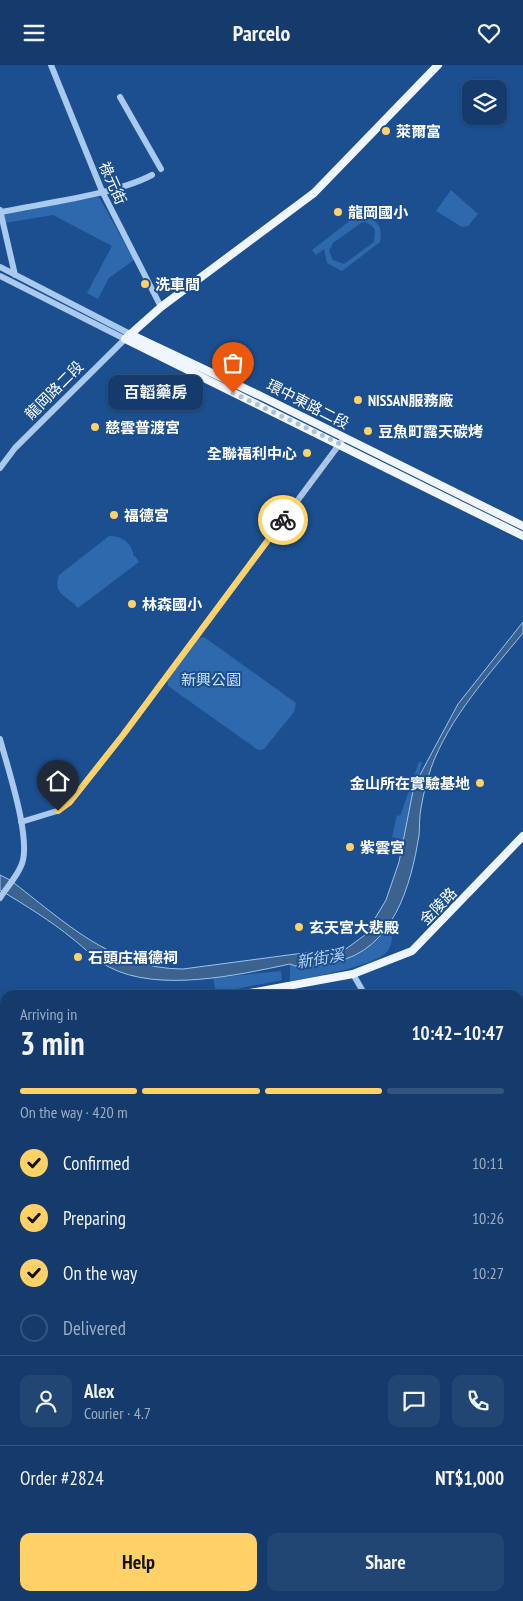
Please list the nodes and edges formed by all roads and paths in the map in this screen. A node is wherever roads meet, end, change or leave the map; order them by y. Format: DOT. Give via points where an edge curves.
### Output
graph roads {
  1 [pos="52,65"];
  2 [pos="438,65"];
  3 [pos="120,97"];
  4 [pos="161,169"];
  5 [pos="152,175"];
  6 [pos="102,191"];
  7 [pos="0,210"];
  8 [pos="0,267"];
  9 [pos="14,275"];
  10 [pos="0,276"];
  11 [pos="15,284"];
  12 [pos="161,307"];
  13 [pos="127,336"];
  14 [pos="342,441"];
  15 [pos="0,468"];
  16 [pos="523,527"];
  17 [pos="523,535"];
  18 [pos="0,739"];
  19 [pos="21,823"];
  20 [pos="523,836"];
  21 [pos="1,897"];
  22 [pos="353,974"];
  23 [pos="266,990"];
  24 [pos="362,990"];
  1 -- 6 [label="street, 祿元街"];
  2 -- 12 [label="main road" via="314,193"];
  3 -- 4 [label="street"];
  5 -- 6 [label="street" via="142,181"];
  6 -- 7 [label="street"];
  6 -- 12 [label="street, 祿元街"];
  7 -- 9 [label="street"];
  8 -- 9 [label="street, 環中東路二段"];
  9 -- 11 [label="street"];
  9 -- 13 [label="street, 環中東路二段"];
  10 -- 11 [label="street, 環中東路二段"];
  11 -- 13 [label="street, 環中東路二段"];
  12 -- 13 [label="main road"];
  13 -- 14 [label="main road, 環中東路二段"];
  13 -- 15 [label="street, 龍岡路二段" via="15,448"];
  14 -- 16 [label="main road, 環中東路二段"];
  14 -- 17 [label="main road, 環中東路二段"];
  14 -- 19 [label="street" via="70,802 58,811"];
  18 -- 19 [label="street"];
  19 -- 21 [label="street" via="22,866"];
  20 -- 22 [label="main road, 金陵路" via="412,951"];
  22 -- 23 [label="main road, 金陵路"];
  22 -- 24 [label="street"];
}
